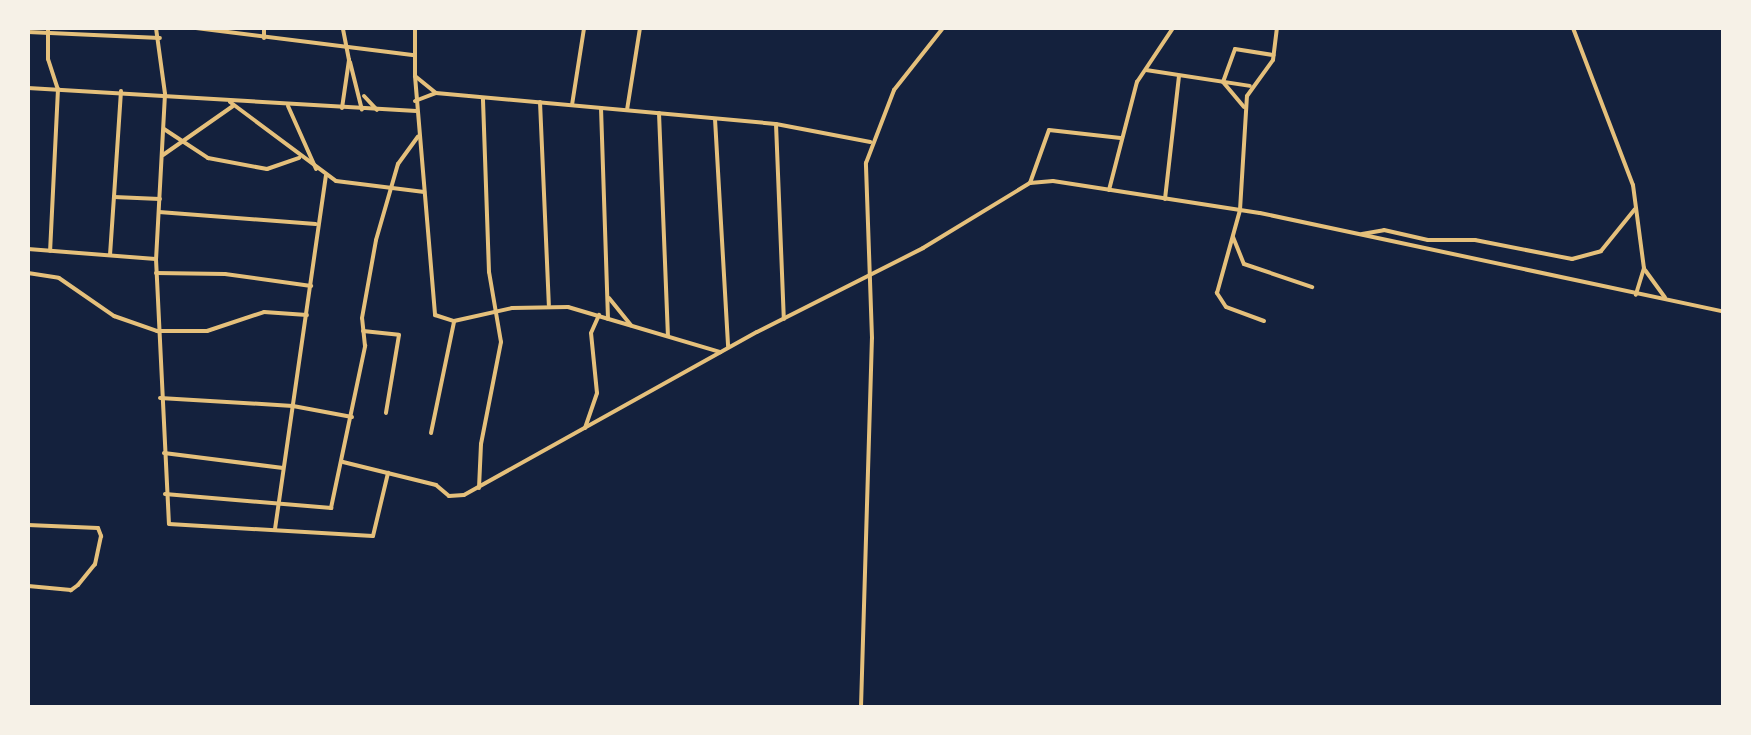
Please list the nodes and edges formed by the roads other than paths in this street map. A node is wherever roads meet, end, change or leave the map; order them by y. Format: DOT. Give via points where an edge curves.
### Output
graph roads {
  1 [pos="156,28"];
  2 [pos="196,28"];
  3 [pos="264,28"];
  4 [pos="343,28"];
  5 [pos="415,28"];
  6 [pos="584,28"];
  7 [pos="640,28"];
  8 [pos="943,28"];
  9 [pos="1173,28"];
  10 [pos="1277,28"];
  11 [pos="1573,28"];
  12 [pos="46,29"];
  13 [pos="28,32"];
  14 [pos="160,38"];
  15 [pos="264,38"];
  16 [pos="347,47"];
  17 [pos="414,55"];
  18 [pos="1275,55"];
  19 [pos="349,60"];
  20 [pos="1146,70"];
  21 [pos="415,76"];
  22 [pos="1179,76"];
  23 [pos="1223,82"];
  24 [pos="1251,86"];
  25 [pos="28,88"];
  26 [pos="58,89"];
  27 [pos="121,91"];
  28 [pos="436,93"];
  29 [pos="165,94"];
  30 [pos="362,95"];
  31 [pos="483,97"];
  32 [pos="229,100"];
  33 [pos="415,101"];
  34 [pos="540,102"];
  35 [pos="233,105"];
  36 [pos="572,105"];
  37 [pos="288,106"];
  38 [pos="1244,107"];
  39 [pos="601,108"];
  40 [pos="341,109"];
  41 [pos="362,110"];
  42 [pos="377,110"];
  43 [pos="627,110"];
  44 [pos="416,111"];
  45 [pos="659,113"];
  46 [pos="715,119"];
  47 [pos="776,124"];
  48 [pos="164,129"];
  49 [pos="418,136"];
  50 [pos="1121,138"];
  51 [pos="870,142"];
  52 [pos="181,144"];
  53 [pos="163,155"];
  54 [pos="299,158"];
  55 [pos="316,170"];
  56 [pos="326,176"];
  57 [pos="1030,183"];
  58 [pos="1109,190"];
  59 [pos="388,191"];
  60 [pos="424,192"];
  61 [pos="114,197"];
  62 [pos="160,199"];
  63 [pos="1165,199"];
  64 [pos="1635,209"];
  65 [pos="1240,210"];
  66 [pos="159,212"];
  67 [pos="317,224"];
  68 [pos="1359,235"];
  69 [pos="1232,236"];
  70 [pos="28,249"];
  71 [pos="50,251"];
  72 [pos="110,256"];
  73 [pos="156,259"];
  74 [pos="1644,268"];
  75 [pos="28,273"];
  76 [pos="156,273"];
  77 [pos="870,273"];
  78 [pos="311,286"];
  79 [pos="1312,287"];
  80 [pos="1636,295"];
  81 [pos="607,296"];
  82 [pos="1667,300"];
  83 [pos="549,305"];
  84 [pos="492,311"];
  85 [pos="1723,311"];
  86 [pos="307,315"];
  87 [pos="599,315"];
  88 [pos="608,319"];
  89 [pos="784,319"];
  90 [pos="454,321"];
  91 [pos="1264,321"];
  92 [pos="631,325"];
  93 [pos="157,331"];
  94 [pos="363,331"];
  95 [pos="668,336"];
  96 [pos="728,347"];
  97 [pos="720,352"];
  98 [pos="160,398"];
  99 [pos="293,406"];
  100 [pos="386,413"];
  101 [pos="352,417"];
  102 [pos="584,430"];
  103 [pos="431,433"];
  104 [pos="164,453"];
  105 [pos="343,462"];
  106 [pos="283,468"];
  107 [pos="388,473"];
  108 [pos="479,488"];
  109 [pos="165,494"];
  110 [pos="278,503"];
  111 [pos="28,525"];
  112 [pos="275,529"];
  113 [pos="28,586"];
  114 [pos="861,707"];
  1 -- 14 [label="street"];
  2 -- 15 [label="street"];
  3 -- 15 [label="street"];
  4 -- 16 [label="street"];
  5 -- 17 [label="street"];
  6 -- 36 [label="street"];
  7 -- 43 [label="street"];
  8 -- 51 [label="street" via="894,90"];
  9 -- 20 [label="street"];
  10 -- 18 [label="street"];
  11 -- 64 [label="street" via="1633,185"];
  12 -- 13 [label="street"];
  12 -- 14 [label="street"];
  12 -- 26 [label="street"];
  14 -- 29 [label="street"];
  15 -- 16 [label="street"];
  16 -- 17 [label="street"];
  16 -- 19 [label="street"];
  17 -- 21 [label="street"];
  18 -- 23 [label="street" via="1236,47"];
  18 -- 24 [label="street"];
  19 -- 30 [label="street"];
  19 -- 40 [label="street"];
  20 -- 22 [label="street"];
  20 -- 50 [label="street" via="1137,82"];
  21 -- 28 [label="street"];
  21 -- 33 [label="street"];
  22 -- 23 [label="street"];
  22 -- 63 [label="street"];
  23 -- 24 [label="street"];
  23 -- 38 [label="street"];
  24 -- 38 [label="street"];
  25 -- 26 [label="street"];
  26 -- 27 [label="street"];
  26 -- 71 [label="street"];
  27 -- 29 [label="street"];
  27 -- 61 [label="street"];
  28 -- 31 [label="street"];
  28 -- 33 [label="street"];
  29 -- 32 [label="street"];
  29 -- 48 [label="street"];
  30 -- 41 [label="street"];
  30 -- 42 [label="street"];
  31 -- 34 [label="street"];
  31 -- 84 [label="street"];
  32 -- 35 [label="street"];
  32 -- 37 [label="street"];
  33 -- 44 [label="street"];
  34 -- 36 [label="street"];
  34 -- 83 [label="street"];
  35 -- 52 [label="street"];
  35 -- 54 [label="street"];
  36 -- 39 [label="street"];
  37 -- 40 [label="street"];
  37 -- 55 [label="street"];
  38 -- 65 [label="street"];
  39 -- 43 [label="street"];
  39 -- 81 [label="street"];
  40 -- 41 [label="street"];
  41 -- 42 [label="street"];
  42 -- 44 [label="street"];
  43 -- 45 [label="street"];
  44 -- 49 [label="street"];
  45 -- 46 [label="street"];
  45 -- 95 [label="street"];
  46 -- 47 [label="street"];
  46 -- 96 [label="street"];
  47 -- 51 [label="street"];
  47 -- 89 [label="street"];
  48 -- 52 [label="street"];
  48 -- 53 [label="street"];
  49 -- 59 [label="street" via="402,156"];
  49 -- 60 [label="street"];
  50 -- 57 [label="street" via="1049,130"];
  50 -- 58 [label="street"];
  51 -- 77 [label="street" via="865,197"];
  52 -- 53 [label="street"];
  52 -- 54 [label="street" via="199,156 267,169"];
  53 -- 62 [label="street"];
  54 -- 55 [label="street"];
  55 -- 56 [label="street"];
  56 -- 59 [label="street"];
  56 -- 67 [label="street"];
  57 -- 58 [label="street" via="1053,181"];
  57 -- 77 [label="street"];
  58 -- 63 [label="street"];
  59 -- 60 [label="street"];
  59 -- 94 [label="street"];
  60 -- 90 [label="street" via="431,309"];
  61 -- 62 [label="street"];
  61 -- 72 [label="street"];
  62 -- 66 [label="street"];
  63 -- 65 [label="street"];
  64 -- 68 [label="street" via="1601,251 1588,257 1525,253 1475,240 1428,240 1384,230"];
  64 -- 74 [label="street"];
  65 -- 68 [label="street"];
  65 -- 69 [label="street"];
  66 -- 67 [label="street"];
  66 -- 73 [label="street"];
  67 -- 78 [label="street"];
  68 -- 80 [label="street"];
  69 -- 79 [label="street" via="1244,264"];
  69 -- 91 [label="street" via="1217,298 1226,307"];
  70 -- 71 [label="street"];
  71 -- 72 [label="street"];
  72 -- 73 [label="street"];
  73 -- 76 [label="street"];
  74 -- 80 [label="street"];
  74 -- 82 [label="street"];
  75 -- 93 [label="street" via="59,278 114,316"];
  76 -- 78 [label="street" via="225,274"];
  76 -- 93 [label="street"];
  77 -- 89 [label="street"];
  77 -- 114 [label="street"];
  78 -- 86 [label="street"];
  80 -- 82 [label="street"];
  81 -- 88 [label="street"];
  81 -- 92 [label="street"];
  82 -- 85 [label="street"];
  83 -- 84 [label="street"];
  83 -- 87 [label="street"];
  84 -- 90 [label="street"];
  84 -- 108 [label="street" via="501,342 481,444"];
  86 -- 93 [label="street" via="264,312 207,331"];
  86 -- 99 [label="street"];
  87 -- 88 [label="street"];
  87 -- 102 [label="street" via="591,333 597,393"];
  88 -- 92 [label="street"];
  89 -- 96 [label="street"];
  90 -- 103 [label="street"];
  92 -- 95 [label="street"];
  93 -- 98 [label="street"];
  94 -- 100 [label="street" via="399,335"];
  94 -- 101 [label="street"];
  95 -- 97 [label="street"];
  96 -- 97 [label="street"];
  97 -- 102 [label="street"];
  98 -- 99 [label="street"];
  98 -- 104 [label="street"];
  99 -- 101 [label="street"];
  99 -- 106 [label="street"];
  101 -- 105 [label="street"];
  102 -- 108 [label="street"];
  104 -- 106 [label="street"];
  104 -- 109 [label="street"];
  105 -- 107 [label="street"];
  105 -- 110 [label="street" via="331,508"];
  106 -- 110 [label="street"];
  107 -- 108 [label="street" via="436,485 454,497"];
  107 -- 112 [label="street" via="373,536"];
  109 -- 110 [label="street"];
  109 -- 112 [label="street" via="167,520 175,529"];
  110 -- 112 [label="street"];
  111 -- 113 [label="street" via="98,528 101,536 95,564 71,590"];
}
